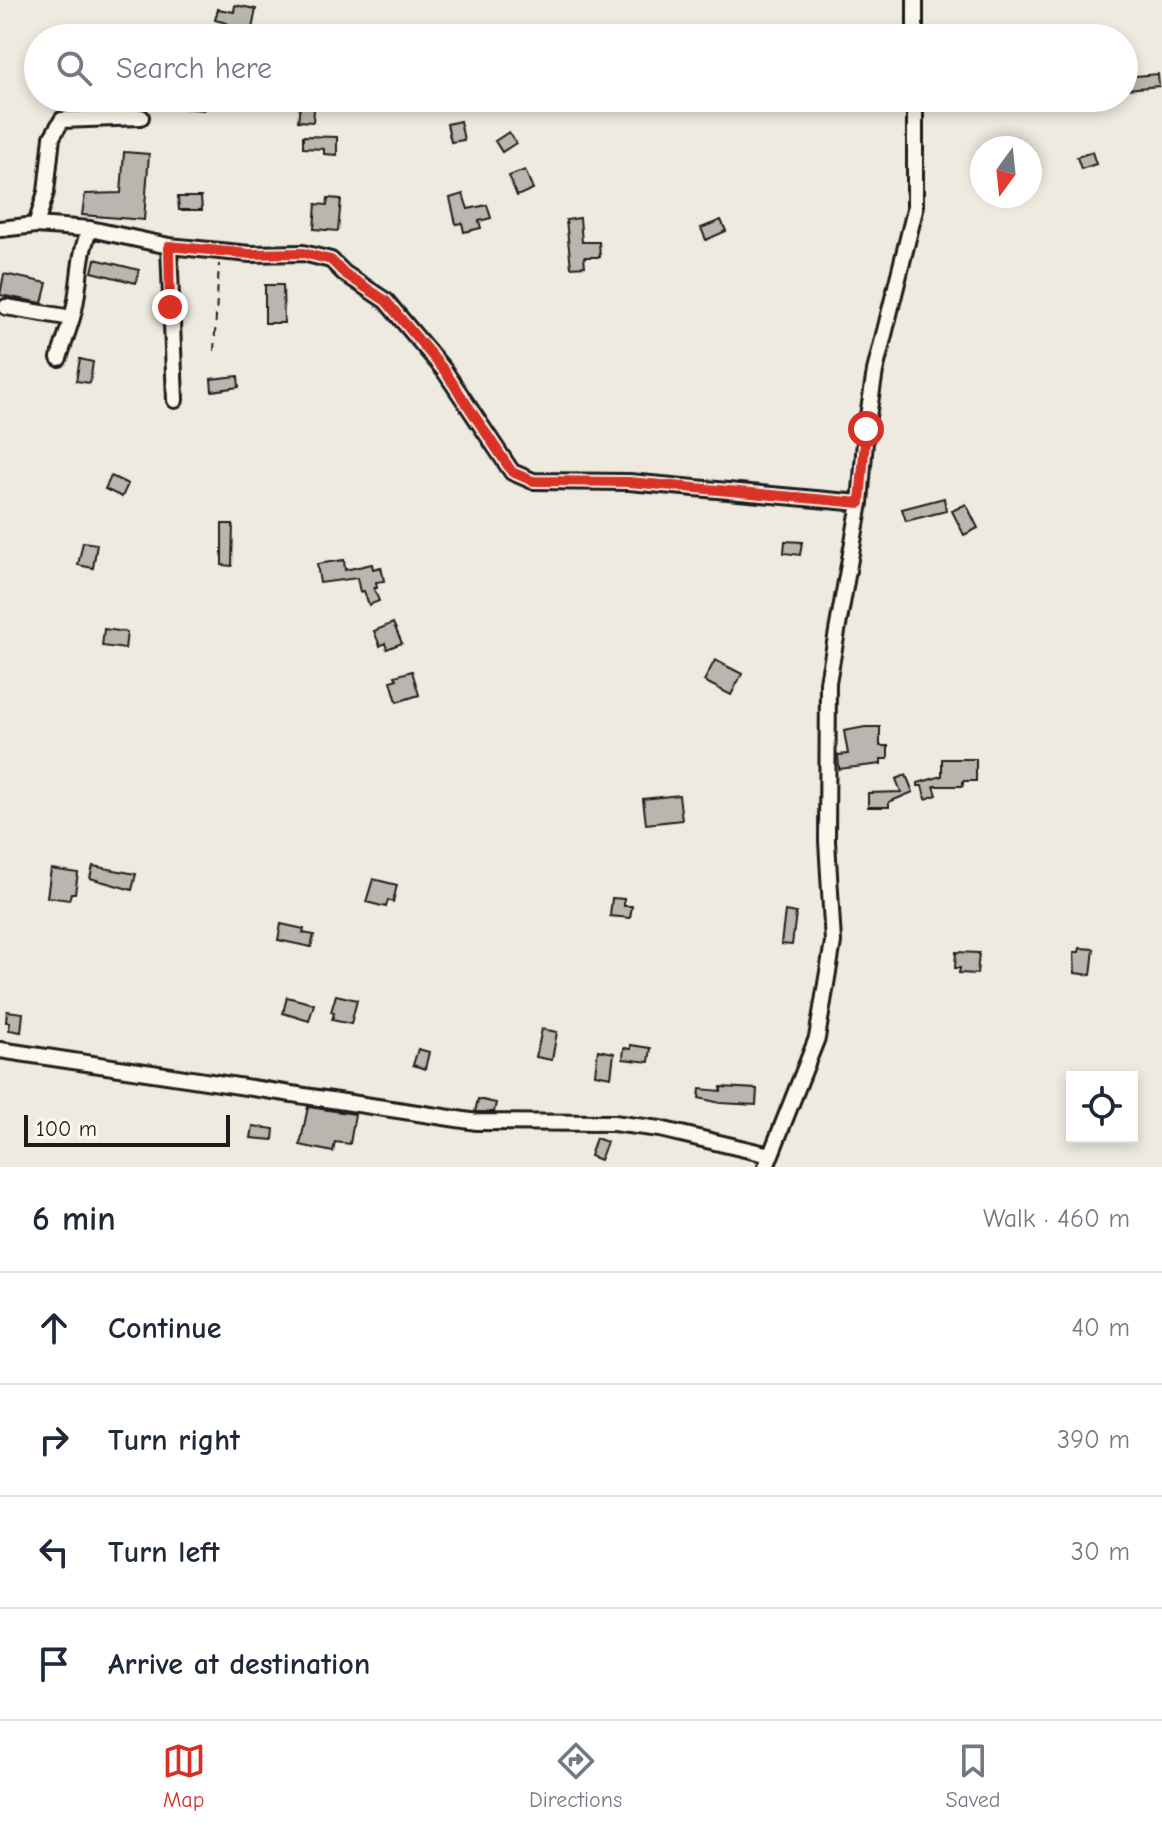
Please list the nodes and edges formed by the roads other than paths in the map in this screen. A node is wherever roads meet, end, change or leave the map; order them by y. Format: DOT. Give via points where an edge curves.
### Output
graph roads {
  1 [pos="915,0"];
  2 [pos="915,24"];
  3 [pos="915,112"];
  4 [pos="141,117"];
  5 [pos="36,225"];
  6 [pos="0,229"];
  7 [pos="90,229"];
  8 [pos="169,246"];
  9 [pos="6,307"];
  10 [pos="72,318"];
  11 [pos="59,358"];
  12 [pos="175,400"];
  13 [pos="860,503"];
  14 [pos="0,1050"];
  15 [pos="768,1161"];
  1 -- 2 [label="street"];
  3 -- 13 [label="street" via="915,210 875,371"];
  4 -- 5 [label="street" via="62,120 52,137"];
  5 -- 6 [label="street"];
  5 -- 7 [label="street"];
  7 -- 8 [label="street"];
  7 -- 10 [label="street" via="81,248"];
  8 -- 12 [label="street"];
  8 -- 13 [label="street" via="303,253 331,260 386,301 444,370 512,472 533,481 629,482"];
  9 -- 10 [label="street"];
  10 -- 11 [label="street"];
  13 -- 15 [label="street" via="828,682 827,841 833,942 817,1038"];
  14 -- 15 [label="street" via="477,1122 613,1123 660,1129"];
}
